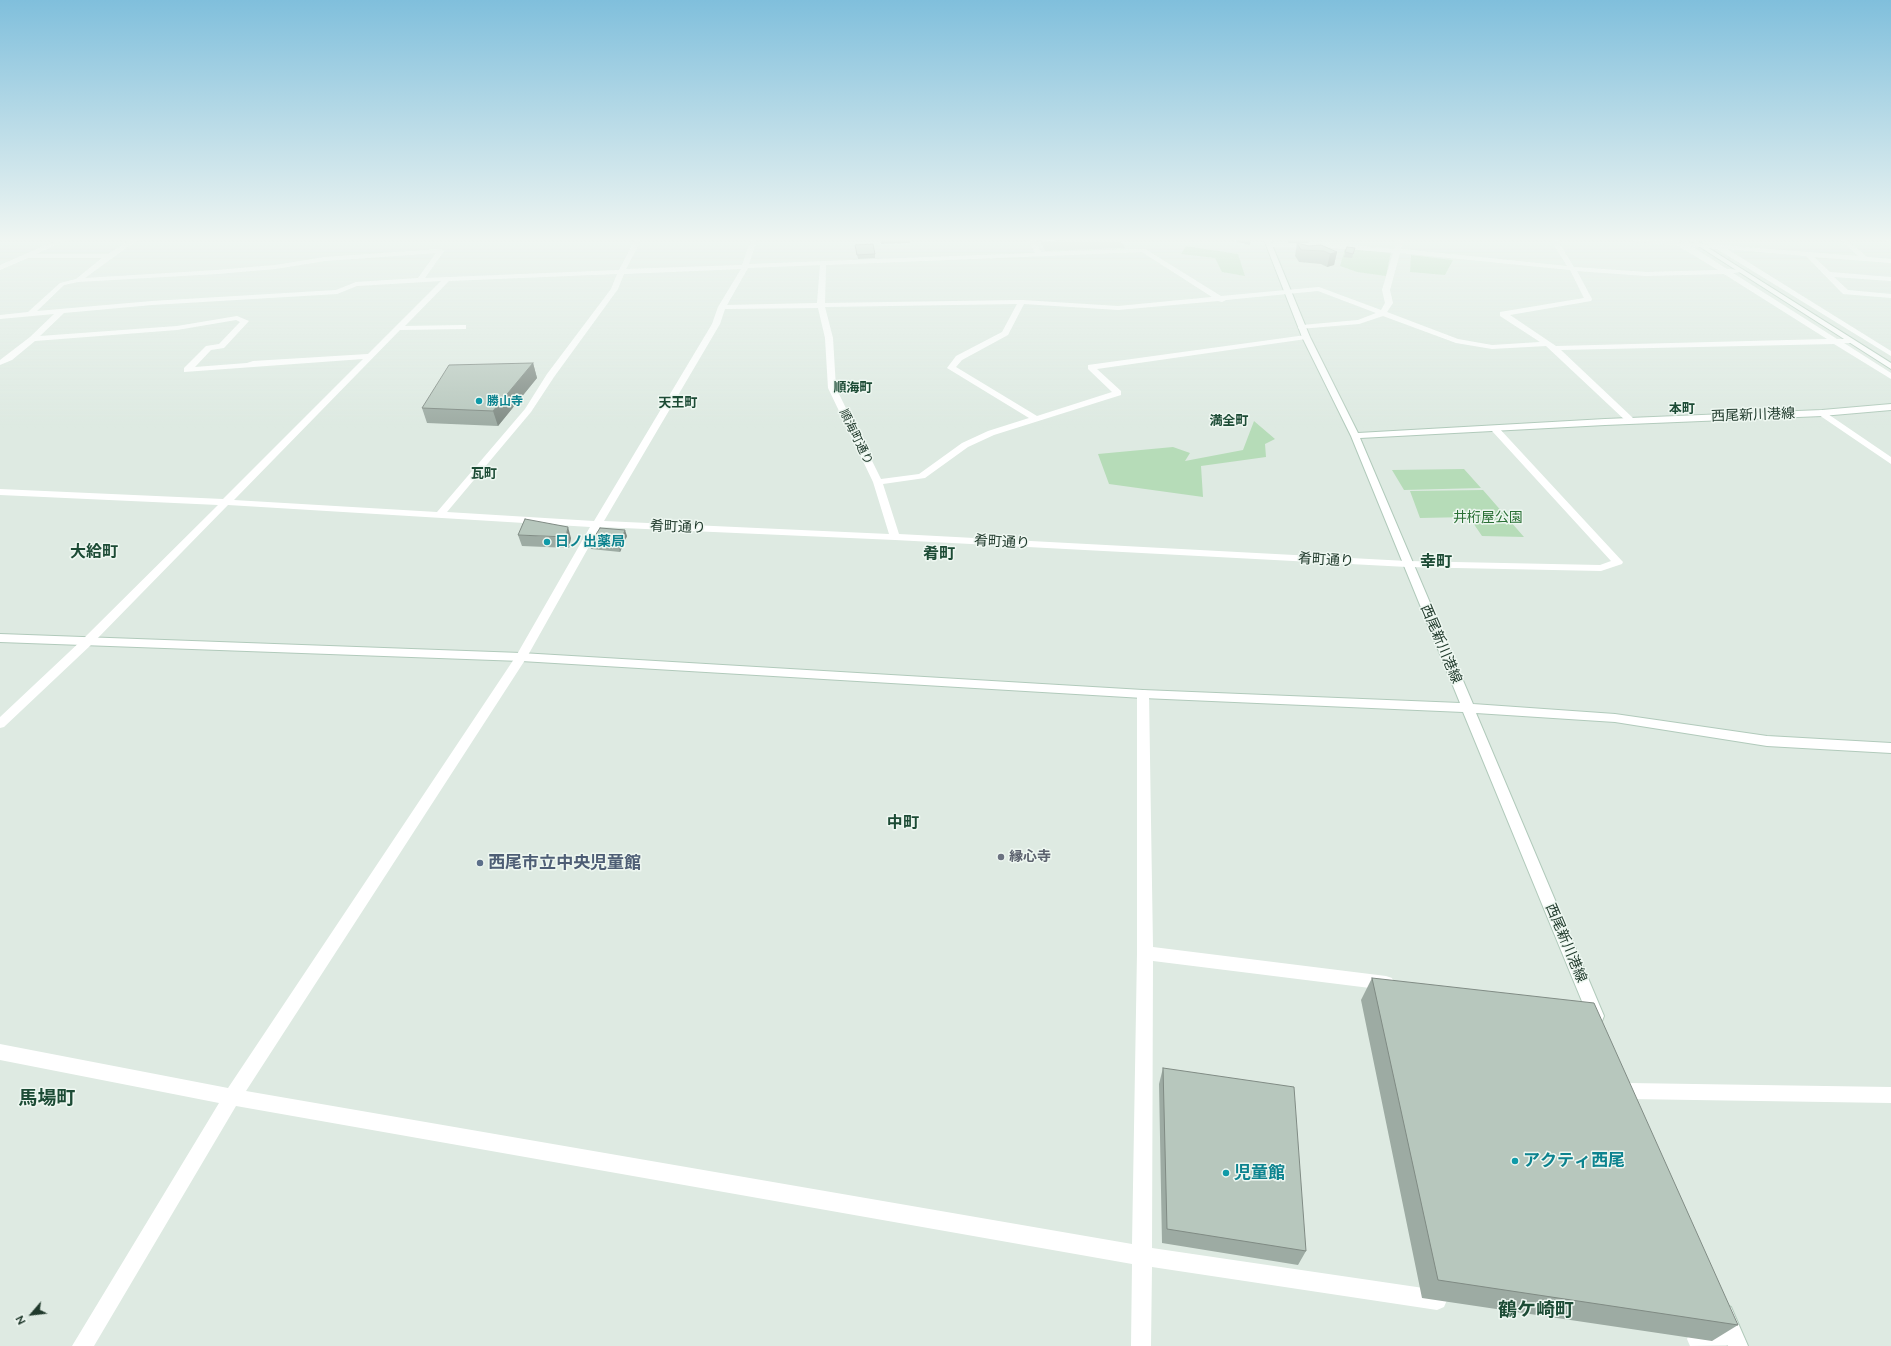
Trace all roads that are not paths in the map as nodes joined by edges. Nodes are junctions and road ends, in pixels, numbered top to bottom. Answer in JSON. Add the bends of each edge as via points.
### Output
{"nodes":[{"id":1,"x":1022,"y":302,"type":"edge"},
{"id":2,"x":43,"y":303,"type":"edge"},
{"id":3,"x":160,"y":303,"type":"edge"},
{"id":4,"x":424,"y":303,"type":"edge"},
{"id":5,"x":604,"y":303,"type":"edge"},
{"id":6,"x":724,"y":303,"type":"edge"},
{"id":7,"x":968,"y":303,"type":"edge"},
{"id":8,"x":1035,"y":303,"type":"edge"},
{"id":9,"x":1185,"y":303,"type":"edge"},
{"id":10,"x":1293,"y":303,"type":"edge"},
{"id":11,"x":1355,"y":303,"type":"edge"},
{"id":12,"x":1389,"y":303,"type":"edge"},
{"id":13,"x":1566,"y":303,"type":"edge"},
{"id":14,"x":1775,"y":303,"type":"edge"},
{"id":15,"x":1790,"y":303,"type":"edge"},
{"id":16,"x":1808,"y":303,"type":"edge"},
{"id":17,"x":822,"y":305,"type":"junction"},
{"id":18,"x":722,"y":307,"type":"junction"},
{"id":19,"x":63,"y":310,"type":"junction"},
{"id":20,"x":1383,"y":313,"type":"junction"},
{"id":21,"x":32,"y":314,"type":"junction"},
{"id":22,"x":0,"y":316,"type":"edge"},
{"id":23,"x":463,"y":327,"type":"dead end"},
{"id":24,"x":1302,"y":327,"type":"junction"},
{"id":25,"x":399,"y":328,"type":"junction"},
{"id":26,"x":1306,"y":337,"type":"junction"},
{"id":27,"x":33,"y":339,"type":"junction"},
{"id":28,"x":1836,"y":341,"type":"junction"},
{"id":29,"x":1850,"y":341,"type":"junction"},
{"id":30,"x":1551,"y":346,"type":"junction"},
{"id":31,"x":1891,"y":354,"type":"edge"},
{"id":32,"x":371,"y":356,"type":"junction"},
{"id":33,"x":0,"y":363,"type":"edge"},
{"id":34,"x":1891,"y":367,"type":"edge"},
{"id":35,"x":1891,"y":376,"type":"edge"},
{"id":36,"x":1891,"y":407,"type":"edge"},
{"id":37,"x":1822,"y":413,"type":"junction"},
{"id":38,"x":1036,"y":419,"type":"junction"},
{"id":39,"x":1630,"y":420,"type":"junction"},
{"id":40,"x":1495,"y":429,"type":"junction"},
{"id":41,"x":1355,"y":436,"type":"junction"},
{"id":42,"x":1891,"y":460,"type":"edge"},
{"id":43,"x":878,"y":482,"type":"junction"},
{"id":44,"x":0,"y":492,"type":"edge"},
{"id":45,"x":226,"y":502,"type":"junction"},
{"id":46,"x":440,"y":514,"type":"junction"},
{"id":47,"x":597,"y":524,"type":"junction"},
{"id":48,"x":895,"y":537,"type":"junction"},
{"id":49,"x":1407,"y":564,"type":"junction"},
{"id":50,"x":0,"y":638,"type":"edge"},
{"id":51,"x":88,"y":641,"type":"junction"},
{"id":52,"x":521,"y":657,"type":"junction"},
{"id":53,"x":1143,"y":694,"type":"junction"},
{"id":54,"x":1468,"y":708,"type":"junction"},
{"id":55,"x":0,"y":724,"type":"edge"},
{"id":56,"x":1891,"y":748,"type":"edge"},
{"id":57,"x":1145,"y":953,"type":"junction"},
{"id":58,"x":1404,"y":986,"type":"edge"},
{"id":59,"x":1602,"y":1029,"type":"edge"},
{"id":60,"x":0,"y":1052,"type":"edge"},
{"id":61,"x":1629,"y":1091,"type":"edge"},
{"id":62,"x":1891,"y":1095,"type":"edge"},
{"id":63,"x":232,"y":1097,"type":"junction"},
{"id":64,"x":1143,"y":1256,"type":"junction"},
{"id":65,"x":1719,"y":1301,"type":"edge"},
{"id":66,"x":1453,"y":1302,"type":"edge"},
{"id":67,"x":1681,"y":1336,"type":"edge"},
{"id":68,"x":1737,"y":1345,"type":"edge"},
{"id":69,"x":82,"y":1346,"type":"edge"},
{"id":70,"x":1141,"y":1346,"type":"edge"}],
"edges":[{"from":1,"to":38,"type":"street","via":[[1004,333],[959,358],[951,368]]},
{"from":2,"to":21,"type":"street"},
{"from":3,"to":19,"type":"street"},
{"from":4,"to":25,"type":"street"},
{"from":5,"to":46,"type":"street","via":[[528,410]]},
{"from":6,"to":18,"type":"street"},
{"from":7,"to":17,"type":"street"},
{"from":8,"to":9,"type":"street","via":[[1118,308]]},
{"from":10,"to":24,"type":"street"},
{"from":11,"to":20,"type":"street"},
{"from":12,"to":20,"type":"street"},
{"from":13,"to":30,"type":"street","via":[[1503,314]]},
{"from":14,"to":28,"type":"street"},
{"from":15,"to":29,"type":"street"},
{"from":16,"to":31,"type":"street"},
{"from":17,"to":18,"type":"street"},
{"from":17,"to":43,"type":"street","name":"順海町通り","via":[[829,338],[832,388]]},
{"from":18,"to":47,"type":"street","via":[[716,324]]},
{"from":19,"to":21,"type":"street"},
{"from":19,"to":27,"type":"street"},
{"from":20,"to":24,"type":"street","via":[[1360,322]]},
{"from":20,"to":30,"type":"street","via":[[1473,345]]},
{"from":21,"to":22,"type":"street"},
{"from":23,"to":25,"type":"street"},
{"from":24,"to":26,"type":"street"},
{"from":25,"to":32,"type":"street"},
{"from":26,"to":38,"type":"street","via":[[1091,367],[1118,393]]},
{"from":26,"to":41,"type":"street"},
{"from":27,"to":32,"type":"street","via":[[156,330],[237,318],[245,321],[221,346],[209,348],[187,370]]},
{"from":27,"to":33,"type":"street"},
{"from":28,"to":29,"type":"street"},
{"from":28,"to":30,"type":"street"},
{"from":28,"to":35,"type":"street"},
{"from":29,"to":34,"type":"street"},
{"from":30,"to":39,"type":"street"},
{"from":32,"to":45,"type":"street"},
{"from":36,"to":37,"type":"street","name":"西尾新川港線"},
{"from":37,"to":39,"type":"street","name":"西尾新川港線"},
{"from":37,"to":42,"type":"street"},
{"from":38,"to":43,"type":"street","via":[[991,432],[965,445],[922,476]]},
{"from":39,"to":40,"type":"street","name":"西尾新川港線"},
{"from":40,"to":41,"type":"street","name":"西尾新川港線"},
{"from":40,"to":49,"type":"street","name":"肴町通り","via":[[1618,562],[1601,568]]},
{"from":41,"to":49,"type":"street","name":"西尾新川港線"},
{"from":43,"to":48,"type":"street","name":"順海町通り"},
{"from":44,"to":45,"type":"street","name":"肴町通り"},
{"from":45,"to":46,"type":"street","name":"肴町通り"},
{"from":45,"to":51,"type":"street"},
{"from":46,"to":47,"type":"street","name":"肴町通り"},
{"from":47,"to":48,"type":"street","name":"肴町通り"},
{"from":47,"to":52,"type":"street"},
{"from":48,"to":49,"type":"street","name":"肴町通り"},
{"from":49,"to":54,"type":"street","name":"西尾新川港線"},
{"from":50,"to":51,"type":"street"},
{"from":51,"to":52,"type":"street"},
{"from":51,"to":55,"type":"street"},
{"from":52,"to":53,"type":"street"},
{"from":52,"to":63,"type":"street"},
{"from":53,"to":54,"type":"street"},
{"from":53,"to":57,"type":"street"},
{"from":54,"to":56,"type":"street","via":[[1615,718],[1767,742]]},
{"from":54,"to":59,"type":"street","name":"西尾新川港線","via":[[1585,1008]]},
{"from":57,"to":58,"type":"street"},
{"from":57,"to":64,"type":"street"},
{"from":60,"to":63,"type":"street"},
{"from":61,"to":62,"type":"street"},
{"from":63,"to":64,"type":"street"},
{"from":63,"to":69,"type":"street"},
{"from":64,"to":66,"type":"street"},
{"from":64,"to":70,"type":"street"},
{"from":65,"to":68,"type":"street"},
{"from":67,"to":68,"type":"street"}]}
